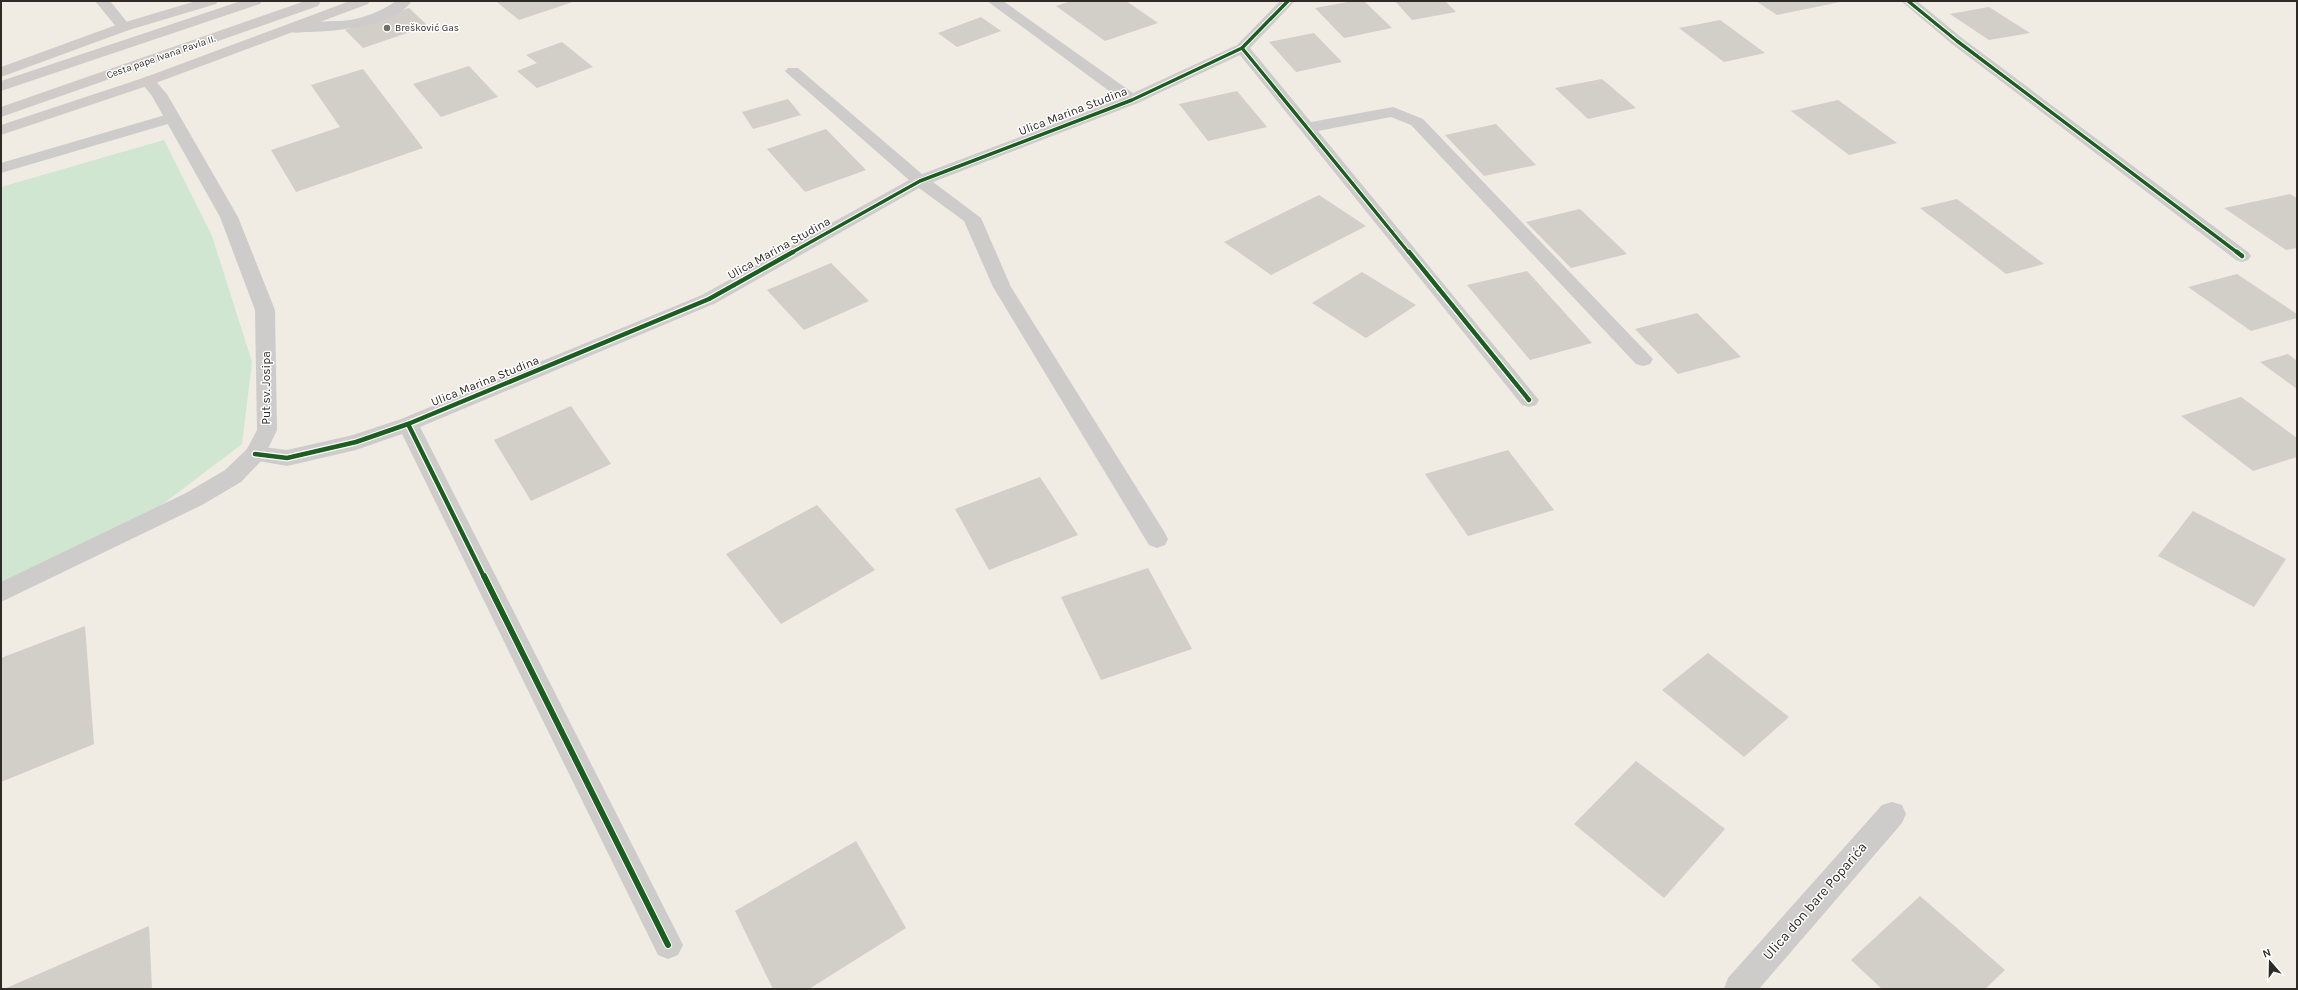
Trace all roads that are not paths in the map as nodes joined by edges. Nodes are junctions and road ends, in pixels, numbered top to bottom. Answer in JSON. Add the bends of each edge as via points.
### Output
{"nodes":[{"id":1,"x":102,"y":1,"type":"edge"},
{"id":2,"x":211,"y":1,"type":"edge"},
{"id":3,"x":255,"y":1,"type":"edge"},
{"id":4,"x":320,"y":1,"type":"edge"},
{"id":5,"x":363,"y":1,"type":"edge"},
{"id":6,"x":405,"y":1,"type":"edge"},
{"id":7,"x":994,"y":1,"type":"edge"},
{"id":8,"x":1288,"y":1,"type":"edge"},
{"id":9,"x":1908,"y":1,"type":"edge"},
{"id":10,"x":190,"y":4,"type":"edge"},
{"id":11,"x":124,"y":27,"type":"junction"},
{"id":12,"x":290,"y":28,"type":"junction"},
{"id":13,"x":1242,"y":48,"type":"junction"},
{"id":14,"x":793,"y":71,"type":"dead end"},
{"id":15,"x":1,"y":72,"type":"edge"},
{"id":16,"x":148,"y":81,"type":"junction"},
{"id":17,"x":1,"y":86,"type":"edge"},
{"id":18,"x":1132,"y":100,"type":"junction"},
{"id":19,"x":1,"y":112,"type":"edge"},
{"id":20,"x":172,"y":118,"type":"junction"},
{"id":21,"x":1307,"y":128,"type":"junction"},
{"id":22,"x":1,"y":130,"type":"edge"},
{"id":23,"x":1,"y":168,"type":"edge"},
{"id":24,"x":920,"y":181,"type":"junction"},
{"id":25,"x":2242,"y":256,"type":"dead end"},
{"id":26,"x":1643,"y":359,"type":"dead end"},
{"id":27,"x":1529,"y":400,"type":"dead end"},
{"id":28,"x":408,"y":424,"type":"junction"},
{"id":29,"x":254,"y":454,"type":"junction"},
{"id":30,"x":1157,"y":539,"type":"dead end"},
{"id":31,"x":1,"y":593,"type":"edge"},
{"id":32,"x":1892,"y":814,"type":"dead end"},
{"id":33,"x":668,"y":945,"type":"dead end"},
{"id":34,"x":1738,"y":989,"type":"edge"}],
"edges":[{"from":1,"to":11,"type":"street"},
{"from":2,"to":10,"type":"main road"},
{"from":3,"to":17,"type":"main road","name":"Cesta pape Ivana Pavla II."},
{"from":4,"to":19,"type":"main road","name":"Cesta pape Ivana Pavla II."},
{"from":5,"to":12,"type":"main road"},
{"from":6,"to":12,"type":"street","via":[[389,12],[357,22],[335,27]]},
{"from":7,"to":18,"type":"street"},
{"from":8,"to":13,"type":"street","name":"Ulica Marina Studina"},
{"from":9,"to":25,"type":"street","via":[[1957,41]]},
{"from":10,"to":11,"type":"main road"},
{"from":11,"to":15,"type":"main road"},
{"from":12,"to":16,"type":"main road"},
{"from":13,"to":18,"type":"street","name":"Ulica Marina Studina"},
{"from":13,"to":21,"type":"street"},
{"from":14,"to":24,"type":"street"},
{"from":16,"to":20,"type":"street","name":"Put sv. Josipa","via":[[159,94]]},
{"from":16,"to":22,"type":"main road"},
{"from":18,"to":24,"type":"street","name":"Ulica Marina Studina"},
{"from":20,"to":23,"type":"street"},
{"from":20,"to":29,"type":"street","name":"Put sv. Josipa","via":[[229,217],[265,310],[267,430]]},
{"from":21,"to":26,"type":"street","via":[[1393,112],[1417,122]]},
{"from":21,"to":27,"type":"street"},
{"from":24,"to":28,"type":"street","name":"Ulica Marina Studina","via":[[709,299]]},
{"from":24,"to":30,"type":"street","via":[[972,218],[1002,287]]},
{"from":28,"to":29,"type":"street","name":"Ulica Marina Studina","via":[[356,442],[287,458]]},
{"from":28,"to":33,"type":"street"},
{"from":29,"to":31,"type":"street","name":"Put sv. Josipa","via":[[233,476],[194,499]]},
{"from":32,"to":34,"type":"street","name":"Ulica don bare Poparića"}]}
